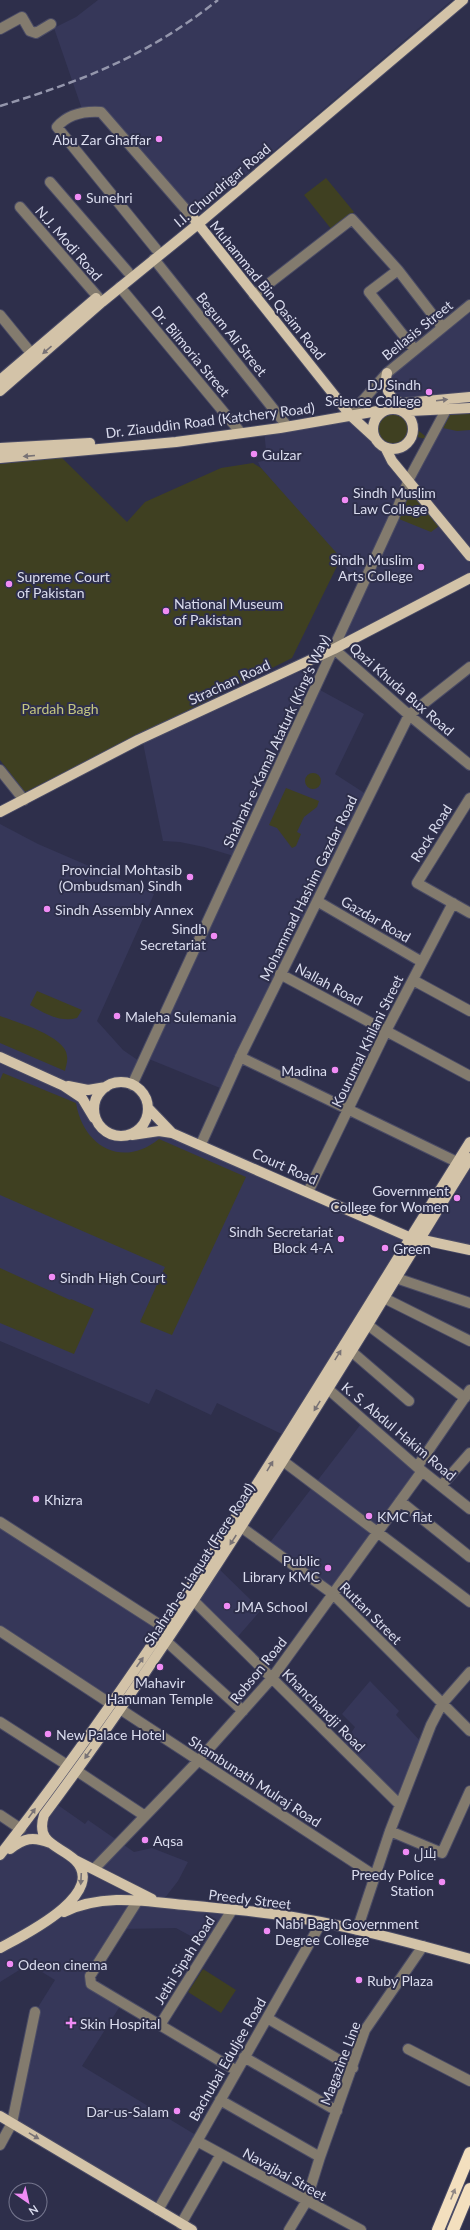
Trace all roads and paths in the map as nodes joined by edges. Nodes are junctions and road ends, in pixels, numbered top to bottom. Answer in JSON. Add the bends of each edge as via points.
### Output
{"nodes":[{"id":1,"x":452,"y":0,"type":"edge"},
{"id":2,"x":463,"y":0,"type":"edge"},
{"id":3,"x":51,"y":24,"type":"dead end"},
{"id":4,"x":0,"y":28,"type":"edge"},
{"id":5,"x":50,"y":182,"type":"dead end"},
{"id":6,"x":20,"y":207,"type":"dead end"},
{"id":7,"x":196,"y":221,"type":"junction"},
{"id":8,"x":156,"y":249,"type":"junction"},
{"id":9,"x":154,"y":259,"type":"junction"},
{"id":10,"x":398,"y":270,"type":"junction"},
{"id":11,"x":128,"y":272,"type":"junction"},
{"id":12,"x":120,"y":287,"type":"junction"},
{"id":13,"x":254,"y":295,"type":"junction"},
{"id":14,"x":98,"y":297,"type":"junction"},
{"id":15,"x":470,"y":305,"type":"edge"},
{"id":16,"x":0,"y":315,"type":"edge"},
{"id":17,"x":442,"y":327,"type":"junction"},
{"id":18,"x":415,"y":350,"type":"junction"},
{"id":19,"x":30,"y":353,"type":"junction"},
{"id":20,"x":387,"y":373,"type":"junction"},
{"id":21,"x":0,"y":380,"type":"edge"},
{"id":22,"x":0,"y":391,"type":"edge"},
{"id":23,"x":470,"y":397,"type":"edge"},
{"id":24,"x":397,"y":407,"type":"junction"},
{"id":25,"x":470,"y":408,"type":"edge"},
{"id":26,"x":446,"y":410,"type":"junction"},
{"id":27,"x":351,"y":412,"type":"junction"},
{"id":28,"x":286,"y":425,"type":"junction"},
{"id":29,"x":240,"y":431,"type":"junction"},
{"id":30,"x":374,"y":437,"type":"junction"},
{"id":31,"x":0,"y":448,"type":"edge"},
{"id":32,"x":386,"y":449,"type":"junction"},
{"id":33,"x":0,"y":458,"type":"edge"},
{"id":34,"x":409,"y":479,"type":"junction"},
{"id":35,"x":470,"y":556,"type":"edge"},
{"id":36,"x":470,"y":578,"type":"edge"},
{"id":37,"x":334,"y":649,"type":"junction"},
{"id":38,"x":470,"y":667,"type":"edge"},
{"id":39,"x":409,"y":715,"type":"junction"},
{"id":40,"x":470,"y":765,"type":"edge"},
{"id":41,"x":0,"y":770,"type":"edge"},
{"id":42,"x":470,"y":798,"type":"edge"},
{"id":43,"x":24,"y":800,"type":"junction"},
{"id":44,"x":0,"y":812,"type":"edge"},
{"id":45,"x":317,"y":901,"type":"junction"},
{"id":46,"x":453,"y":903,"type":"junction"},
{"id":47,"x":470,"y":913,"type":"edge"},
{"id":48,"x":422,"y":962,"type":"junction"},
{"id":49,"x":280,"y":974,"type":"junction"},
{"id":50,"x":413,"y":980,"type":"junction"},
{"id":51,"x":470,"y":1011,"type":"edge"},
{"id":52,"x":386,"y":1031,"type":"junction"},
{"id":53,"x":0,"y":1057,"type":"edge"},
{"id":54,"x":240,"y":1057,"type":"junction"},
{"id":55,"x":470,"y":1076,"type":"edge"},
{"id":56,"x":132,"y":1085,"type":"junction"},
{"id":57,"x":64,"y":1086,"type":"junction"},
{"id":58,"x":106,"y":1087,"type":"junction"},
{"id":59,"x":148,"y":1108,"type":"junction"},
{"id":60,"x":349,"y":1109,"type":"junction"},
{"id":61,"x":96,"y":1121,"type":"junction"},
{"id":62,"x":172,"y":1133,"type":"junction"},
{"id":63,"x":128,"y":1136,"type":"junction"},
{"id":64,"x":470,"y":1142,"type":"edge"},
{"id":65,"x":201,"y":1144,"type":"junction"},
{"id":66,"x":470,"y":1158,"type":"edge"},
{"id":67,"x":457,"y":1162,"type":"junction"},
{"id":68,"x":308,"y":1192,"type":"junction"},
{"id":69,"x":414,"y":1238,"type":"junction"},
{"id":70,"x":470,"y":1250,"type":"edge"},
{"id":71,"x":396,"y":1278,"type":"junction"},
{"id":72,"x":384,"y":1298,"type":"junction"},
{"id":73,"x":470,"y":1303,"type":"edge"},
{"id":74,"x":368,"y":1325,"type":"junction"},
{"id":75,"x":470,"y":1341,"type":"edge"},
{"id":76,"x":351,"y":1351,"type":"junction"},
{"id":77,"x":328,"y":1389,"type":"junction"},
{"id":78,"x":467,"y":1394,"type":"edge"},
{"id":79,"x":409,"y":1400,"type":"dead end"},
{"id":80,"x":470,"y":1453,"type":"edge"},
{"id":81,"x":283,"y":1461,"type":"junction"},
{"id":82,"x":419,"y":1469,"type":"junction"},
{"id":83,"x":441,"y":1486,"type":"junction"},
{"id":84,"x":400,"y":1501,"type":"junction"},
{"id":85,"x":468,"y":1504,"type":"edge"},
{"id":86,"x":0,"y":1522,"type":"edge"},
{"id":87,"x":241,"y":1527,"type":"junction"},
{"id":88,"x":378,"y":1532,"type":"junction"},
{"id":89,"x":470,"y":1557,"type":"edge"},
{"id":90,"x":333,"y":1594,"type":"junction"},
{"id":91,"x":194,"y":1601,"type":"junction"},
{"id":92,"x":470,"y":1602,"type":"edge"},
{"id":93,"x":0,"y":1630,"type":"edge"},
{"id":94,"x":168,"y":1634,"type":"junction"},
{"id":95,"x":470,"y":1673,"type":"edge"},
{"id":96,"x":272,"y":1678,"type":"junction"},
{"id":97,"x":442,"y":1704,"type":"junction"},
{"id":98,"x":116,"y":1706,"type":"junction"},
{"id":99,"x":243,"y":1711,"type":"junction"},
{"id":100,"x":0,"y":1722,"type":"edge"},
{"id":101,"x":470,"y":1731,"type":"edge"},
{"id":102,"x":198,"y":1761,"type":"junction"},
{"id":103,"x":67,"y":1765,"type":"junction"},
{"id":104,"x":77,"y":1771,"type":"junction"},
{"id":105,"x":470,"y":1791,"type":"edge"},
{"id":106,"x":400,"y":1805,"type":"junction"},
{"id":107,"x":0,"y":1815,"type":"edge"},
{"id":108,"x":145,"y":1816,"type":"junction"},
{"id":109,"x":21,"y":1829,"type":"junction"},
{"id":110,"x":390,"y":1830,"type":"junction"},
{"id":111,"x":50,"y":1843,"type":"junction"},
{"id":112,"x":0,"y":1857,"type":"edge"},
{"id":113,"x":74,"y":1860,"type":"junction"},
{"id":114,"x":94,"y":1869,"type":"junction"},
{"id":115,"x":375,"y":1876,"type":"junction"},
{"id":116,"x":138,"y":1900,"type":"junction"},
{"id":117,"x":161,"y":1903,"type":"junction"},
{"id":118,"x":232,"y":1910,"type":"junction"},
{"id":119,"x":50,"y":1918,"type":"junction"},
{"id":120,"x":320,"y":1923,"type":"junction"},
{"id":121,"x":357,"y":1930,"type":"junction"},
{"id":122,"x":423,"y":1946,"type":"junction"},
{"id":123,"x":0,"y":1948,"type":"edge"},
{"id":124,"x":470,"y":1959,"type":"edge"},
{"id":125,"x":35,"y":2012,"type":"dead end"},
{"id":126,"x":266,"y":2018,"type":"junction"},
{"id":127,"x":160,"y":2025,"type":"junction"},
{"id":128,"x":408,"y":2049,"type":"dead end"},
{"id":129,"x":244,"y":2058,"type":"junction"},
{"id":130,"x":353,"y":2068,"type":"junction"},
{"id":131,"x":237,"y":2071,"type":"junction"},
{"id":132,"x":470,"y":2081,"type":"edge"},
{"id":133,"x":220,"y":2100,"type":"junction"},
{"id":134,"x":337,"y":2111,"type":"junction"},
{"id":135,"x":0,"y":2117,"type":"edge"},
{"id":136,"x":12,"y":2123,"type":"junction"},
{"id":137,"x":197,"y":2141,"type":"junction"},
{"id":138,"x":0,"y":2145,"type":"edge"},
{"id":139,"x":470,"y":2153,"type":"edge"},
{"id":140,"x":222,"y":2154,"type":"junction"},
{"id":141,"x":320,"y":2157,"type":"junction"},
{"id":142,"x":470,"y":2189,"type":"edge"},
{"id":143,"x":306,"y":2202,"type":"junction"},
{"id":144,"x":158,"y":2210,"type":"junction"},
{"id":145,"x":181,"y":2224,"type":"junction"},
{"id":146,"x":192,"y":2230,"type":"edge"},
{"id":147,"x":289,"y":2230,"type":"edge"},
{"id":148,"x":361,"y":2230,"type":"edge"},
{"id":149,"x":438,"y":2230,"type":"edge"},
{"id":150,"x":453,"y":2230,"type":"edge"}],
"edges":[{"from":1,"to":7,"type":"main road","name":"I.I. Chundrigar Road"},
{"from":2,"to":7,"type":"main road","name":"I.I. Chundrigar Road"},
{"from":3,"to":4,"type":"street","via":[[36,32],[30,30],[22,17]]},
{"from":5,"to":11,"type":"street"},
{"from":6,"to":14,"type":"street","name":"N.J. Modi Road"},
{"from":7,"to":8,"type":"main road","name":"I.I. Chundrigar Road"},
{"from":7,"to":8,"type":"street","name":"Muhammad Bin Qasim Road","via":[[101,112],[83,112],[63,120],[57,127]]},
{"from":7,"to":9,"type":"main road","name":"I.I. Chundrigar Road"},
{"from":7,"to":13,"type":"main road","name":"Muhammad Bin Qasim Road"},
{"from":8,"to":11,"type":"main road","name":"I.I. Chundrigar Road"},
{"from":9,"to":12,"type":"main road","name":"I.I. Chundrigar Road"},
{"from":9,"to":28,"type":"street","name":"Begum Ali Street"},
{"from":10,"to":13,"type":"street","via":[[352,219]]},
{"from":10,"to":17,"type":"street"},
{"from":10,"to":18,"type":"street","via":[[369,292]]},
{"from":11,"to":14,"type":"main road","name":"I.I. Chundrigar Road"},
{"from":12,"to":22,"type":"main road","name":"I.I. Chundrigar Road","one_way":true},
{"from":12,"to":29,"type":"street","name":"Dr. Bilmoria Street"},
{"from":13,"to":27,"type":"main road","name":"Muhammad Bin Qasim Road"},
{"from":14,"to":19,"type":"main road","name":"I.I. Chundrigar Road"},
{"from":15,"to":17,"type":"street","name":"Bellasis Street"},
{"from":16,"to":19,"type":"street"},
{"from":17,"to":18,"type":"street","name":"Bellasis Street"},
{"from":18,"to":20,"type":"street","name":"Bellasis Street"},
{"from":19,"to":21,"type":"main road","name":"I.I. Chundrigar Road"},
{"from":20,"to":24,"type":"main road","via":[[386,382],[390,396]]},
{"from":20,"to":27,"type":"street","name":"Bellasis Street"},
{"from":24,"to":23,"type":"main road","name":"Dr. Ziauddin Road (Katchery Road)","one_way":true},
{"from":24,"to":26,"type":"main road","name":"Dr. Ziauddin Road (Katchery Road)","via":[[410,411]]},
{"from":24,"to":27,"type":"main road","name":"Dr. Ziauddin Road (Katchery Road)"},
{"from":24,"to":30,"type":"main road","via":[[375,420]]},
{"from":24,"to":32,"type":"main road","via":[[413,422],[411,439],[404,447]]},
{"from":25,"to":26,"type":"main road","name":"Dr. Ziauddin Road (Katchery Road)"},
{"from":26,"to":34,"type":"street","name":"Shahrah-e-Kamal Ataturk (King's Way)"},
{"from":27,"to":28,"type":"main road","name":"Dr. Ziauddin Road (Katchery Road)"},
{"from":27,"to":30,"type":"main road","name":"Muhammad Bin Qasim Road"},
{"from":28,"to":29,"type":"main road","name":"Dr. Ziauddin Road (Katchery Road)"},
{"from":29,"to":31,"type":"main road","name":"Dr. Ziauddin Road (Katchery Road)"},
{"from":29,"to":33,"type":"main road","name":"Dr. Ziauddin Road (Katchery Road)","one_way":true,"via":[[176,442]]},
{"from":30,"to":32,"type":"main road"},
{"from":32,"to":34,"type":"main road","via":[[392,461]]},
{"from":34,"to":35,"type":"main road"},
{"from":34,"to":37,"type":"street","name":"Shahrah-e-Kamal Ataturk (King's Way)"},
{"from":36,"to":37,"type":"main road","name":"Strachan Road"},
{"from":37,"to":39,"type":"street","name":"Qazi Khuda Bux Road"},
{"from":37,"to":43,"type":"main road","name":"Strachan Road","via":[[138,740]]},
{"from":37,"to":56,"type":"street","name":"Shahrah-e-Kamal Ataturk (King's Way)"},
{"from":38,"to":39,"type":"street","name":"Mohammad Hashim Gazdar Road"},
{"from":39,"to":40,"type":"street","name":"Qazi Khuda Bux Road"},
{"from":39,"to":45,"type":"street","name":"Mohammad Hashim Gazdar Road"},
{"from":41,"to":43,"type":"street"},
{"from":42,"to":46,"type":"street","name":"Rock Road","via":[[417,883]]},
{"from":43,"to":44,"type":"main road","name":"Strachan Road"},
{"from":45,"to":48,"type":"street","name":"Gazdar Road"},
{"from":45,"to":49,"type":"street","name":"Mohammad Hashim Gazdar Road"},
{"from":46,"to":47,"type":"street"},
{"from":46,"to":48,"type":"street","name":"Kourumal Khilani Street"},
{"from":48,"to":50,"type":"street","name":"Kourumal Khilani Street"},
{"from":49,"to":52,"type":"street","name":"Nallah Road"},
{"from":49,"to":54,"type":"street","name":"Mohammad Hashim Gazdar Road"},
{"from":50,"to":51,"type":"street"},
{"from":50,"to":52,"type":"street","name":"Kourumal Khilani Street"},
{"from":52,"to":55,"type":"street","name":"Nallah Road"},
{"from":52,"to":60,"type":"street","name":"Kourumal Khilani Street"},
{"from":53,"to":57,"type":"main road"},
{"from":54,"to":60,"type":"street"},
{"from":54,"to":65,"type":"street","name":"Mohammad Hashim Gazdar Road"},
{"from":56,"to":58,"type":"main road","via":[[115,1083]]},
{"from":56,"to":59,"type":"main road","via":[[146,1098]]},
{"from":57,"to":58,"type":"main road","via":[[88,1090]]},
{"from":57,"to":61,"type":"main road","via":[[82,1098]]},
{"from":58,"to":61,"type":"main road","via":[[94,1105]]},
{"from":59,"to":62,"type":"main road","name":"Court Road"},
{"from":59,"to":63,"type":"main road","via":[[146,1121],[141,1128]]},
{"from":60,"to":67,"type":"street"},
{"from":60,"to":68,"type":"street","name":"Kourumal Khilani Street"},
{"from":61,"to":63,"type":"main road","via":[[106,1132],[115,1136]]},
{"from":62,"to":63,"type":"main road","via":[[159,1131]]},
{"from":62,"to":65,"type":"main road","name":"Court Road"},
{"from":64,"to":67,"type":"main road","name":"Shahrah-e-Liaquat (Frere Road)"},
{"from":65,"to":68,"type":"main road","name":"Court Road"},
{"from":66,"to":69,"type":"main road","name":"Shahrah-e-Liaquat (Frere Road)"},
{"from":67,"to":69,"type":"main road","name":"Shahrah-e-Liaquat (Frere Road)"},
{"from":68,"to":69,"type":"main road","name":"Court Road"},
{"from":69,"to":70,"type":"main road","name":"Court Road"},
{"from":69,"to":71,"type":"main road","name":"Shahrah-e-Liaquat (Frere Road)"},
{"from":94,"to":69,"type":"main road","name":"Shahrah-e-Liaquat (Frere Road)","one_way":true},
{"from":71,"to":72,"type":"main road","name":"Shahrah-e-Liaquat (Frere Road)"},
{"from":71,"to":73,"type":"street"},
{"from":72,"to":74,"type":"main road","name":"Shahrah-e-Liaquat (Frere Road)"},
{"from":72,"to":75,"type":"street"},
{"from":74,"to":76,"type":"main road","name":"Shahrah-e-Liaquat (Frere Road)"},
{"from":74,"to":78,"type":"street"},
{"from":76,"to":77,"type":"main road","name":"Shahrah-e-Liaquat (Frere Road)"},
{"from":76,"to":79,"type":"street"},
{"from":77,"to":81,"type":"main road","name":"Shahrah-e-Liaquat (Frere Road)","one_way":true},
{"from":77,"to":82,"type":"street","name":"K. S. Abdul Hakim Road"},
{"from":78,"to":82,"type":"street","name":"Robson Road"},
{"from":80,"to":83,"type":"street"},
{"from":81,"to":87,"type":"main road","name":"Shahrah-e-Liaquat (Frere Road)"},
{"from":81,"to":88,"type":"street"},
{"from":82,"to":83,"type":"street","name":"K. S. Abdul Hakim Road"},
{"from":82,"to":84,"type":"street","name":"Robson Road"},
{"from":83,"to":85,"type":"street","name":"K. S. Abdul Hakim Road"},
{"from":84,"to":88,"type":"street","name":"Robson Road"},
{"from":84,"to":89,"type":"street"},
{"from":86,"to":94,"type":"street"},
{"from":87,"to":90,"type":"street","name":"Ruttan Street"},
{"from":87,"to":91,"type":"main road","name":"Shahrah-e-Liaquat (Frere Road)","one_way":true},
{"from":88,"to":90,"type":"street","name":"Robson Road"},
{"from":88,"to":92,"type":"street"},
{"from":90,"to":96,"type":"street","name":"Robson Road"},
{"from":90,"to":97,"type":"street","name":"Ruttan Street"},
{"from":91,"to":94,"type":"main road","name":"Shahrah-e-Liaquat (Frere Road)"},
{"from":91,"to":96,"type":"street","name":"Khanchandji Road"},
{"from":93,"to":98,"type":"street","name":"Shambunath Mulraj Road"},
{"from":94,"to":98,"type":"main road","name":"Shahrah-e-Liaquat (Frere Road)"},
{"from":98,"to":94,"type":"main road","name":"Shahrah-e-Liaquat (Frere Road)","one_way":true},
{"from":94,"to":99,"type":"street"},
{"from":95,"to":97,"type":"street"},
{"from":96,"to":99,"type":"street","name":"Robson Road"},
{"from":96,"to":106,"type":"street","name":"Khanchandji Road"},
{"from":97,"to":101,"type":"street","name":"Ruttan Street"},
{"from":97,"to":106,"type":"street","via":[[431,1725]]},
{"from":98,"to":102,"type":"street","name":"Shambunath Mulraj Road"},
{"from":98,"to":103,"type":"main road","name":"Shahrah-e-Liaquat (Frere Road)"},
{"from":98,"to":104,"type":"main road","name":"Shahrah-e-Liaquat (Frere Road)","one_way":true},
{"from":99,"to":102,"type":"street","name":"Robson Road"},
{"from":100,"to":103,"type":"street"},
{"from":102,"to":108,"type":"street","name":"Robson Road"},
{"from":102,"to":115,"type":"street","name":"Shambunath Mulraj Road"},
{"from":109,"to":103,"type":"main road","name":"Shahrah-e-Liaquat (Frere Road)","one_way":true},
{"from":104,"to":108,"type":"street"},
{"from":104,"to":111,"type":"main road","name":"Shahrah-e-Liaquat (Frere Road)","via":[[44,1815],[42,1830]]},
{"from":105,"to":110,"type":"street","via":[[442,1853]]},
{"from":106,"to":110,"type":"street"},
{"from":107,"to":109,"type":"street"},
{"from":108,"to":114,"type":"street","name":"Robson Road"},
{"from":109,"to":112,"type":"main road","name":"Shahrah-e-Liaquat (Frere Road)"},
{"from":110,"to":115,"type":"street"},
{"from":111,"to":112,"type":"main road","via":[[29,1838],[19,1842]]},
{"from":111,"to":113,"type":"main road"},
{"from":113,"to":114,"type":"main road"},
{"from":113,"to":119,"type":"main road","one_way":true,"via":[[81,1868],[83,1878],[80,1889],[74,1898]]},
{"from":114,"to":117,"type":"main road"},
{"from":115,"to":121,"type":"street"},
{"from":116,"to":117,"type":"main road","name":"Preedy Street"},
{"from":116,"to":119,"type":"main road","name":"Preedy Street","via":[[80,1904]]},
{"from":116,"to":127,"type":"street","via":[[89,1980],[95,1988]]},
{"from":117,"to":118,"type":"main road","name":"Preedy Street"},
{"from":118,"to":120,"type":"main road","name":"Preedy Street","via":[[274,1914]]},
{"from":118,"to":127,"type":"street","name":"Jethi Sipah Road"},
{"from":119,"to":123,"type":"main road"},
{"from":120,"to":121,"type":"main road","name":"Preedy Street"},
{"from":120,"to":126,"type":"street","name":"Bachubai Eduljee Road"},
{"from":121,"to":122,"type":"main road","name":"Preedy Street"},
{"from":122,"to":124,"type":"main road","name":"Preedy Street"},
{"from":122,"to":130,"type":"street","name":"Magazine Line","via":[[365,2030]]},
{"from":125,"to":136,"type":"street"},
{"from":126,"to":129,"type":"street","name":"Bachubai Eduljee Road"},
{"from":126,"to":130,"type":"street"},
{"from":127,"to":131,"type":"street"},
{"from":128,"to":132,"type":"street"},
{"from":129,"to":131,"type":"street","name":"Bachubai Eduljee Road"},
{"from":129,"to":134,"type":"street"},
{"from":130,"to":134,"type":"street","name":"Magazine Line"},
{"from":131,"to":133,"type":"street","name":"Bachubai Eduljee Road"},
{"from":133,"to":137,"type":"street","name":"Bachubai Eduljee Road"},
{"from":133,"to":141,"type":"street"},
{"from":134,"to":141,"type":"street","name":"Magazine Line"},
{"from":135,"to":136,"type":"main road"},
{"from":136,"to":138,"type":"street"},
{"from":136,"to":144,"type":"main road","one_way":true},
{"from":137,"to":140,"type":"street","name":"Navajbai Street"},
{"from":137,"to":144,"type":"street","name":"Bachubai Eduljee Road"},
{"from":149,"to":139,"type":"highway","one_way":true},
{"from":140,"to":143,"type":"street","name":"Navajbai Street"},
{"from":140,"to":145,"type":"street"},
{"from":141,"to":143,"type":"street","name":"Magazine Line"},
{"from":142,"to":150,"type":"highway"},
{"from":143,"to":147,"type":"street","name":"Magazine Line"},
{"from":143,"to":148,"type":"street","name":"Navajbai Street"},
{"from":144,"to":145,"type":"main road"},
{"from":145,"to":146,"type":"main road"}]}
